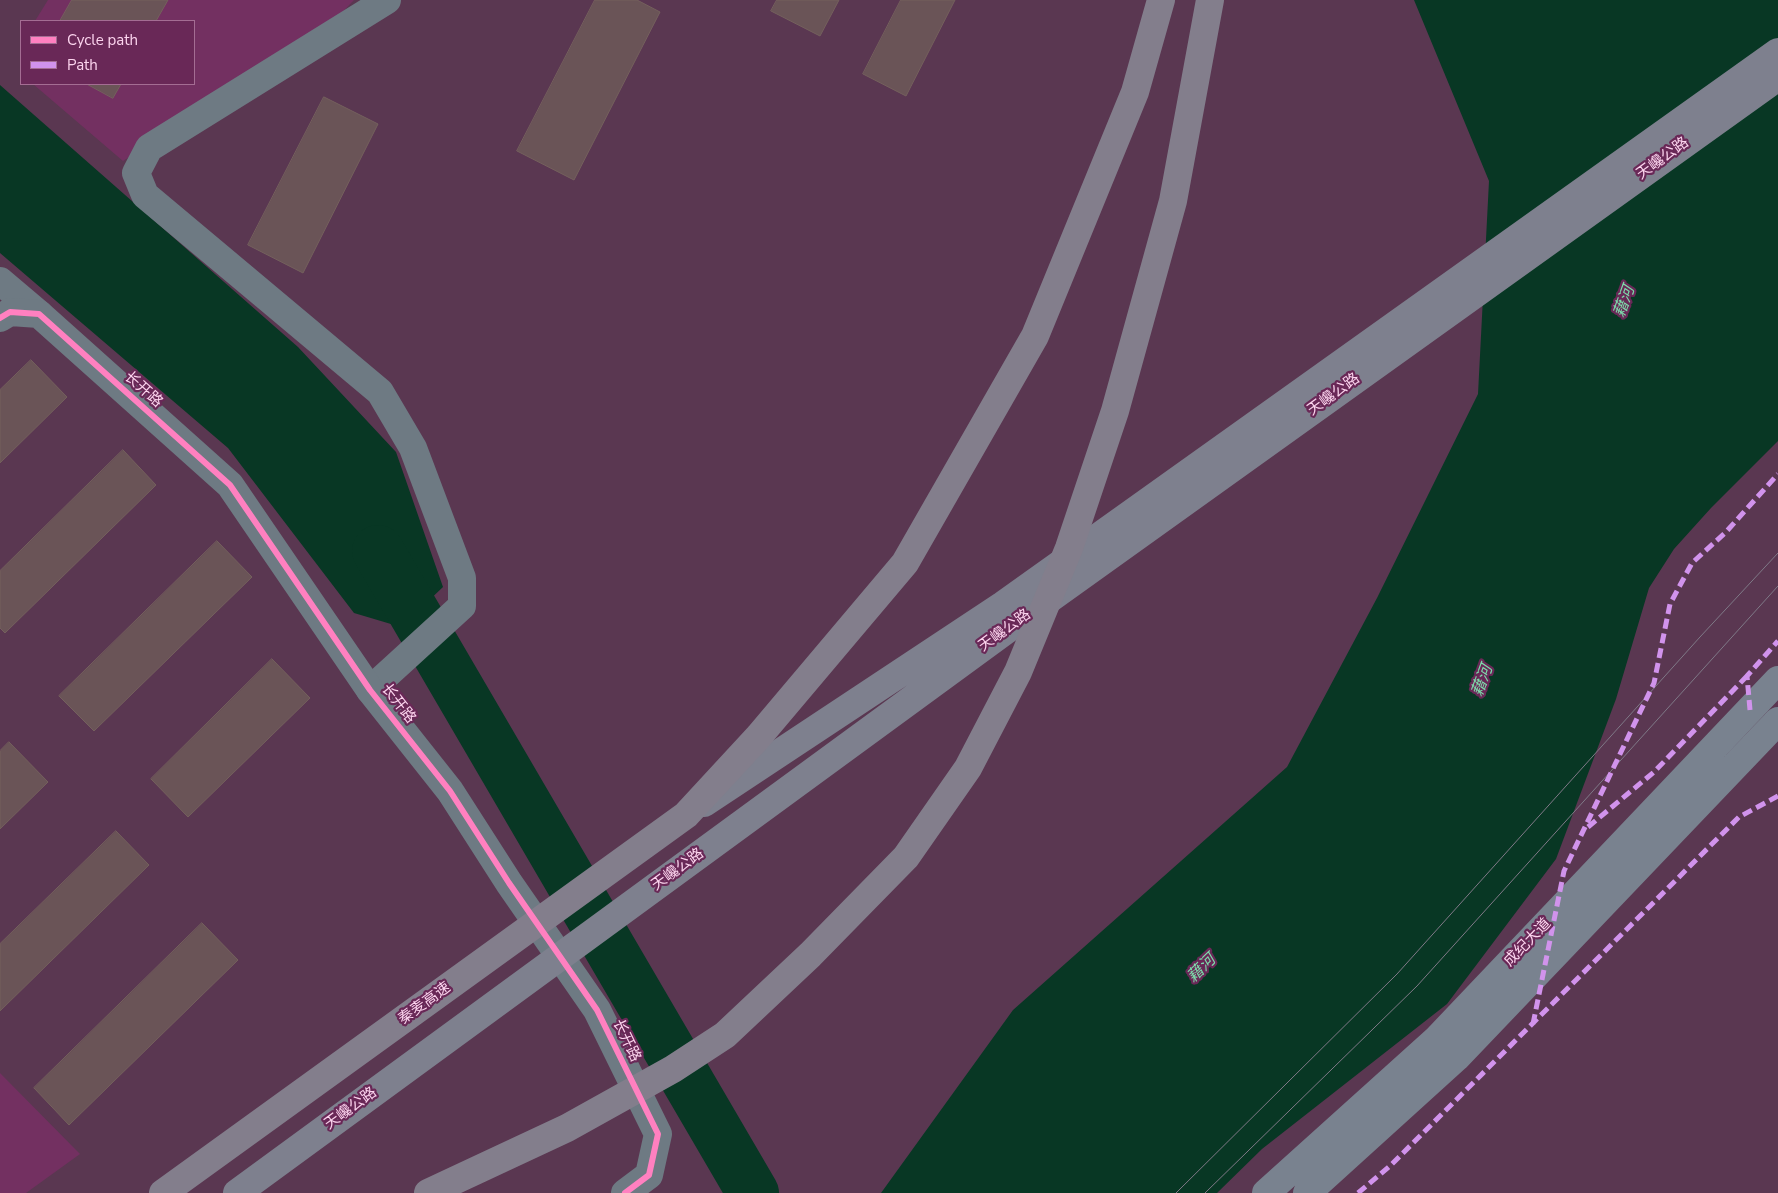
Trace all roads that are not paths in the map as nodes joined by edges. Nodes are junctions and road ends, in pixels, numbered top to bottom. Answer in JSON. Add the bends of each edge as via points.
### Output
{"nodes":[{"id":1,"x":387,"y":0,"type":"edge"},
{"id":2,"x":1161,"y":0,"type":"edge"},
{"id":3,"x":1210,"y":0,"type":"edge"},
{"id":4,"x":1778,"y":52,"type":"edge"},
{"id":5,"x":1778,"y":77,"type":"edge"},
{"id":6,"x":0,"y":281,"type":"edge"},
{"id":7,"x":39,"y":314,"type":"junction"},
{"id":8,"x":0,"y":318,"type":"edge"},
{"id":9,"x":1778,"y":680,"type":"edge"},
{"id":10,"x":370,"y":690,"type":"junction"},
{"id":11,"x":1778,"y":721,"type":"edge"},
{"id":12,"x":676,"y":822,"type":"junction"},
{"id":13,"x":163,"y":1193,"type":"edge"},
{"id":14,"x":237,"y":1193,"type":"edge"},
{"id":15,"x":428,"y":1193,"type":"edge"},
{"id":16,"x":626,"y":1193,"type":"edge"},
{"id":17,"x":1266,"y":1193,"type":"edge"},
{"id":18,"x":1306,"y":1193,"type":"edge"}],
"edges":[{"from":1,"to":10,"type":"street","via":[[149,148],[136,173],[145,195],[380,392],[413,448],[462,578],[462,606]]},
{"from":2,"to":12,"type":"highway","name":"秦麦高速","via":[[1135,92],[1035,336],[905,563],[759,736]]},
{"from":3,"to":15,"type":"highway","via":[[1173,201],[1115,411],[1069,548],[1018,672],[968,768],[906,857],[810,955],[725,1034],[674,1069],[566,1128]]},
{"from":4,"to":12,"type":"highway","name":"天巉公路","via":[[1003,605]]},
{"from":5,"to":14,"type":"highway","name":"天巉公路","via":[[1016,623]]},
{"from":6,"to":7,"type":"street","name":"长开路"},
{"from":7,"to":8,"type":"street","via":[[10,312]]},
{"from":7,"to":10,"type":"street","name":"长开路","via":[[230,485]]},
{"from":9,"to":17,"type":"main road","name":"成纪大道","via":[[1437,1039]]},
{"from":10,"to":16,"type":"street","name":"长开路","via":[[450,791],[509,884],[597,1010],[658,1134],[648,1175]]},
{"from":11,"to":18,"type":"main road","name":"成纪大道","via":[[1456,1058]]},
{"from":12,"to":13,"type":"highway","name":"秦麦高速"}]}
